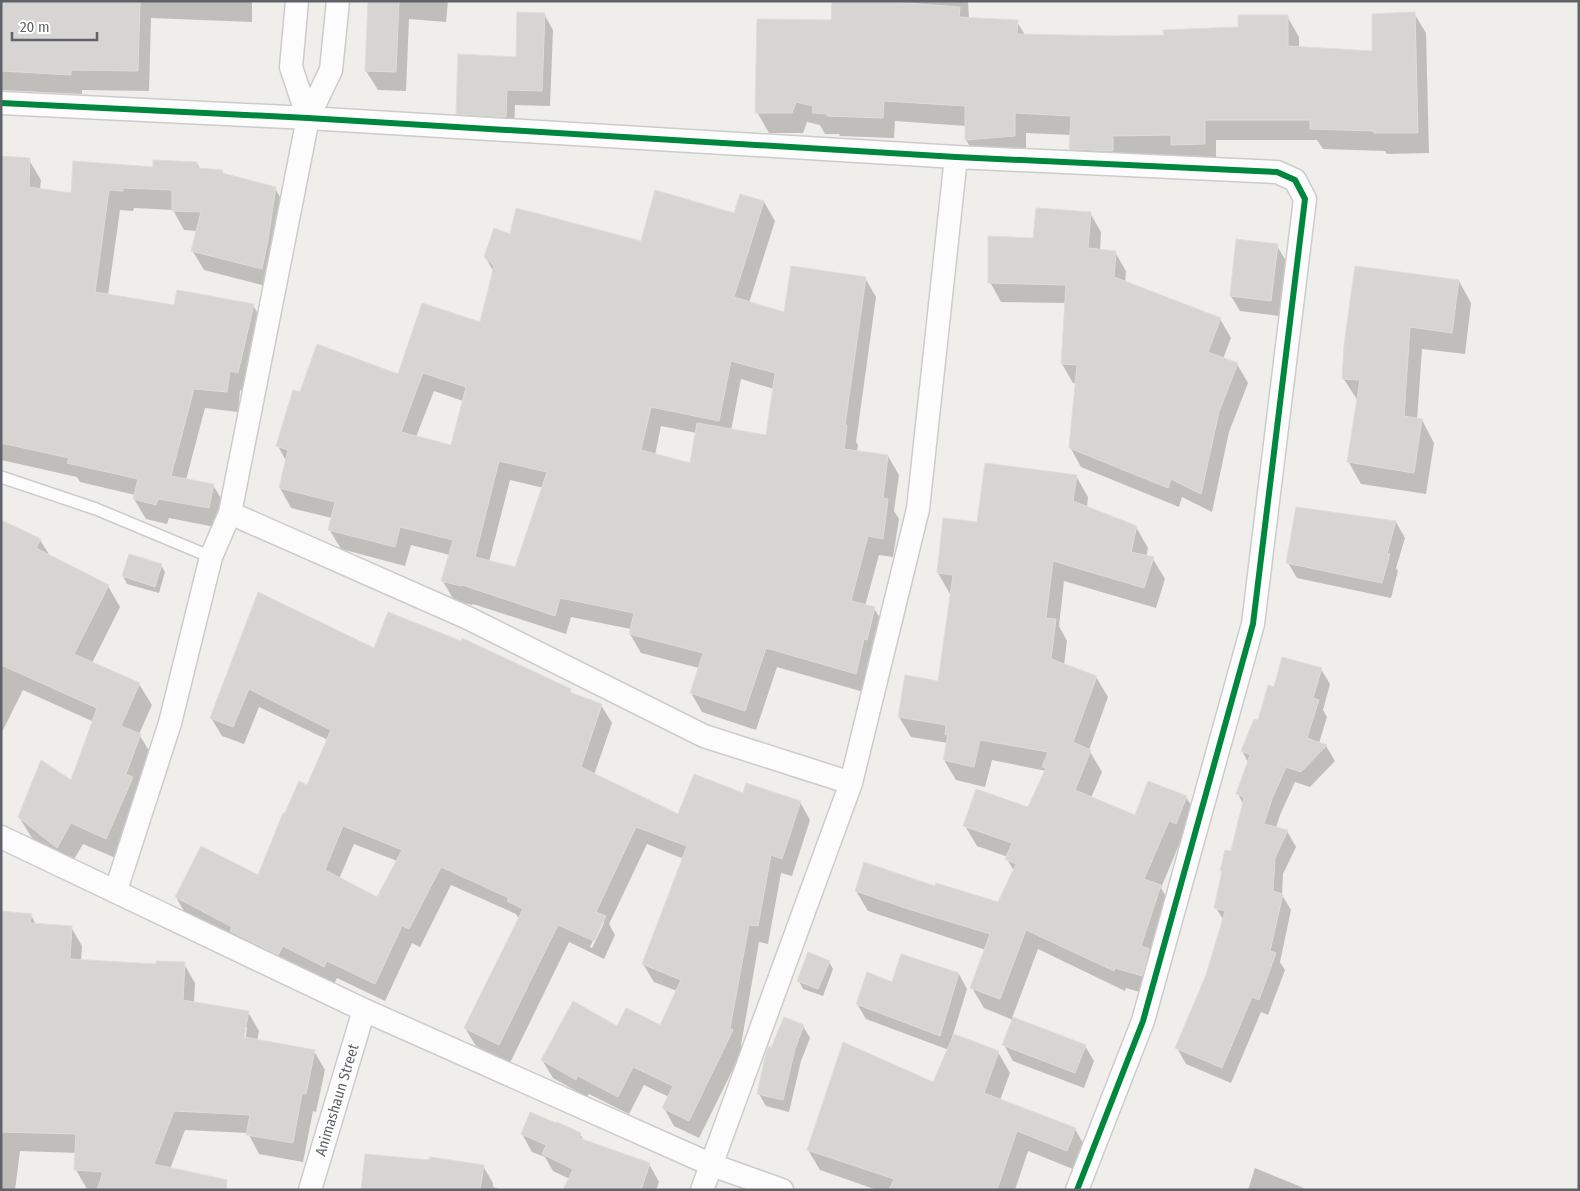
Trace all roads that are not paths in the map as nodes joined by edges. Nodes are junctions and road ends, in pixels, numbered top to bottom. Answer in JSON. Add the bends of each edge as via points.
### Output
{"nodes":[{"id":1,"x":296,"y":1,"type":"edge"},
{"id":2,"x":338,"y":1,"type":"edge"},
{"id":3,"x":1,"y":103,"type":"edge"},
{"id":4,"x":308,"y":118,"type":"junction"},
{"id":5,"x":956,"y":157,"type":"junction"},
{"id":6,"x":1,"y":477,"type":"edge"},
{"id":7,"x":230,"y":514,"type":"junction"},
{"id":8,"x":211,"y":558,"type":"junction"},
{"id":9,"x":851,"y":783,"type":"junction"},
{"id":10,"x":1,"y":837,"type":"edge"},
{"id":11,"x":116,"y":890,"type":"junction"},
{"id":12,"x":364,"y":1010,"type":"junction"},
{"id":13,"x":712,"y":1165,"type":"junction"},
{"id":14,"x":310,"y":1190,"type":"edge"},
{"id":15,"x":702,"y":1190,"type":"edge"},
{"id":16,"x":782,"y":1190,"type":"edge"},
{"id":17,"x":1077,"y":1190,"type":"edge"}],
"edges":[{"from":1,"to":4,"type":"street","via":[[290,67]]},
{"from":2,"to":4,"type":"street","via":[[331,70]]},
{"from":3,"to":4,"type":"street"},
{"from":4,"to":5,"type":"street"},
{"from":4,"to":7,"type":"street"},
{"from":5,"to":9,"type":"street","via":[[918,509]]},
{"from":5,"to":17,"type":"street","via":[[1277,172],[1295,180],[1305,199],[1253,624],[1143,1021]]},
{"from":6,"to":8,"type":"lane","via":[[96,509]]},
{"from":7,"to":8,"type":"street"},
{"from":7,"to":9,"type":"street","via":[[468,618],[704,736]]},
{"from":8,"to":11,"type":"street","via":[[170,723]]},
{"from":9,"to":13,"type":"street"},
{"from":10,"to":11,"type":"street"},
{"from":11,"to":12,"type":"street"},
{"from":12,"to":13,"type":"street"},
{"from":12,"to":14,"type":"street","name":"Animashaun Street"},
{"from":13,"to":15,"type":"street"},
{"from":13,"to":16,"type":"street"}]}
